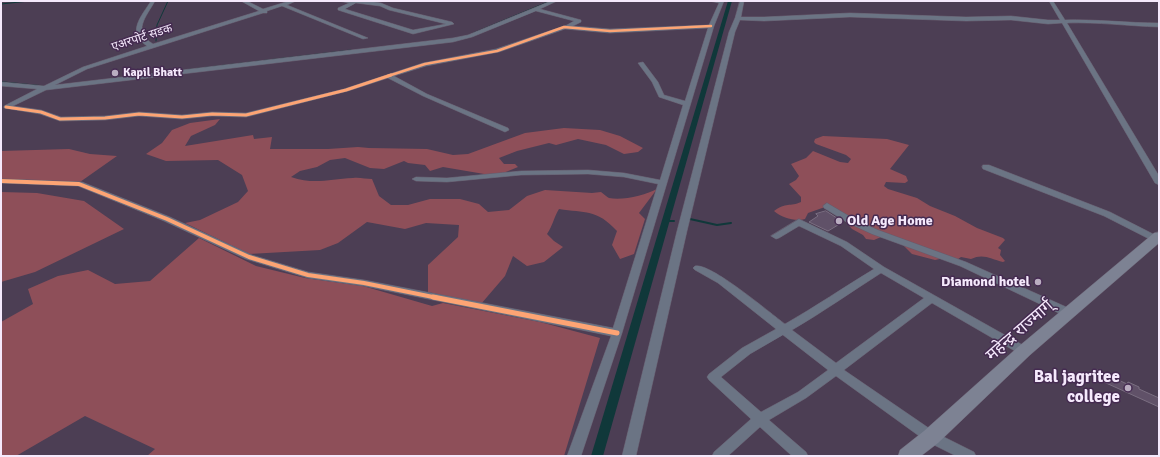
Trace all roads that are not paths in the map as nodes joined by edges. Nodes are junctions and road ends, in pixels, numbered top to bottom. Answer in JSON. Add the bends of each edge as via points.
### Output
{"nodes":[{"id":1,"x":153,"y":1,"type":"edge"},
{"id":2,"x":243,"y":1,"type":"edge"},
{"id":3,"x":294,"y":1,"type":"edge"},
{"id":4,"x":340,"y":1,"type":"edge"},
{"id":5,"x":555,"y":1,"type":"edge"},
{"id":6,"x":711,"y":1,"type":"edge"},
{"id":7,"x":742,"y":1,"type":"edge"},
{"id":8,"x":1051,"y":1,"type":"edge"},
{"id":9,"x":721,"y":2,"type":"edge"},
{"id":10,"x":354,"y":3,"type":"junction"},
{"id":11,"x":283,"y":5,"type":"junction"},
{"id":12,"x":535,"y":9,"type":"junction"},
{"id":13,"x":265,"y":12,"type":"junction"},
{"id":14,"x":738,"y":18,"type":"junction"},
{"id":15,"x":1063,"y":22,"type":"junction"},
{"id":16,"x":1159,"y":25,"type":"edge"},
{"id":17,"x":711,"y":26,"type":"junction"},
{"id":18,"x":568,"y":27,"type":"junction"},
{"id":19,"x":365,"y":38,"type":"dead end"},
{"id":20,"x":151,"y":46,"type":"junction"},
{"id":21,"x":641,"y":63,"type":"dead end"},
{"id":22,"x":389,"y":76,"type":"junction"},
{"id":23,"x":1,"y":84,"type":"edge"},
{"id":24,"x":42,"y":88,"type":"junction"},
{"id":25,"x":688,"y":104,"type":"junction"},
{"id":26,"x":4,"y":108,"type":"edge"},
{"id":27,"x":504,"y":130,"type":"dead end"},
{"id":28,"x":986,"y":167,"type":"dead end"},
{"id":29,"x":416,"y":179,"type":"dead end"},
{"id":30,"x":1,"y":182,"type":"edge"},
{"id":31,"x":663,"y":183,"type":"junction"},
{"id":32,"x":1159,"y":183,"type":"edge"},
{"id":33,"x":827,"y":206,"type":"dead end"},
{"id":34,"x":776,"y":236,"type":"dead end"},
{"id":35,"x":1158,"y":239,"type":"edge"},
{"id":36,"x":698,"y":268,"type":"dead end"},
{"id":37,"x":881,"y":269,"type":"junction"},
{"id":38,"x":932,"y":298,"type":"junction"},
{"id":39,"x":1069,"y":313,"type":"junction"},
{"id":40,"x":785,"y":331,"type":"junction"},
{"id":41,"x":617,"y":334,"type":"junction"},
{"id":42,"x":1024,"y":351,"type":"junction"},
{"id":43,"x":835,"y":369,"type":"junction"},
{"id":44,"x":760,"y":419,"type":"junction"},
{"id":45,"x":931,"y":437,"type":"junction"},
{"id":46,"x":574,"y":456,"type":"edge"},
{"id":47,"x":629,"y":456,"type":"edge"},
{"id":48,"x":719,"y":456,"type":"edge"},
{"id":49,"x":802,"y":456,"type":"edge"},
{"id":50,"x":907,"y":456,"type":"edge"},
{"id":51,"x":969,"y":456,"type":"edge"}],
"edges":[{"from":1,"to":20,"type":"street","via":[[139,26],[141,38]]},
{"from":2,"to":13,"type":"street"},
{"from":3,"to":11,"type":"street","name":"एअरपोर्ट सडक"},
{"from":4,"to":10,"type":"street"},
{"from":5,"to":12,"type":"street"},
{"from":6,"to":9,"type":"street"},
{"from":7,"to":14,"type":"street"},
{"from":8,"to":15,"type":"street"},
{"from":9,"to":17,"type":"street"},
{"from":10,"to":10,"type":"street","via":[[378,3],[391,9],[451,24],[413,32],[340,9]]},
{"from":11,"to":13,"type":"street","name":"एअरपोर्ट सडक"},
{"from":11,"to":19,"type":"street"},
{"from":12,"to":18,"type":"street","via":[[579,21]]},
{"from":12,"to":24,"type":"street","via":[[470,36],[453,40]]},
{"from":13,"to":20,"type":"street","name":"एअरपोर्ट सडक"},
{"from":14,"to":15,"type":"street","via":[[850,15],[1011,18]]},
{"from":14,"to":47,"type":"street","via":[[732,32],[684,224]]},
{"from":15,"to":16,"type":"street"},
{"from":15,"to":32,"type":"street"},
{"from":17,"to":18,"type":"street","via":[[607,31]]},
{"from":17,"to":25,"type":"street"},
{"from":18,"to":22,"type":"street","via":[[497,51],[425,64]]},
{"from":20,"to":24,"type":"street","name":"एअरपोर्ट सडक","via":[[85,68]]},
{"from":21,"to":25,"type":"street","via":[[655,82],[661,96]]},
{"from":22,"to":26,"type":"street","via":[[346,90],[246,114],[182,117],[139,114],[60,120],[41,112]]},
{"from":22,"to":27,"type":"street"},
{"from":23,"to":24,"type":"street"},
{"from":24,"to":26,"type":"street","name":"एअरपोर्ट सडक"},
{"from":25,"to":31,"type":"street"},
{"from":28,"to":35,"type":"street","via":[[1101,211]]},
{"from":29,"to":31,"type":"street","via":[[447,180],[521,173],[588,172],[624,175]]},
{"from":30,"to":41,"type":"street","via":[[79,184],[167,219],[249,257],[308,275],[364,283]]},
{"from":31,"to":41,"type":"street"},
{"from":33,"to":39,"type":"street","via":[[850,221],[963,264]]},
{"from":34,"to":37,"type":"street","via":[[799,222],[844,244]]},
{"from":35,"to":39,"type":"highway","name":"महेन्द्र राज्मार्ग्"},
{"from":36,"to":40,"type":"street","via":[[722,281]]},
{"from":37,"to":38,"type":"street"},
{"from":37,"to":40,"type":"street"},
{"from":38,"to":42,"type":"street"},
{"from":38,"to":43,"type":"street"},
{"from":39,"to":42,"type":"highway","name":"महेन्द्र राज्मार्ग्"},
{"from":40,"to":43,"type":"street"},
{"from":40,"to":44,"type":"street","via":[[746,352],[714,377]]},
{"from":41,"to":46,"type":"street"},
{"from":42,"to":45,"type":"highway","name":"महेन्द्र राज्मार्ग्"},
{"from":43,"to":44,"type":"street","via":[[802,395]]},
{"from":43,"to":45,"type":"street"},
{"from":44,"to":48,"type":"street"},
{"from":44,"to":49,"type":"street"},
{"from":45,"to":50,"type":"highway","name":"महेन्द्र राज्मार्ग्"},
{"from":45,"to":51,"type":"street"}]}
